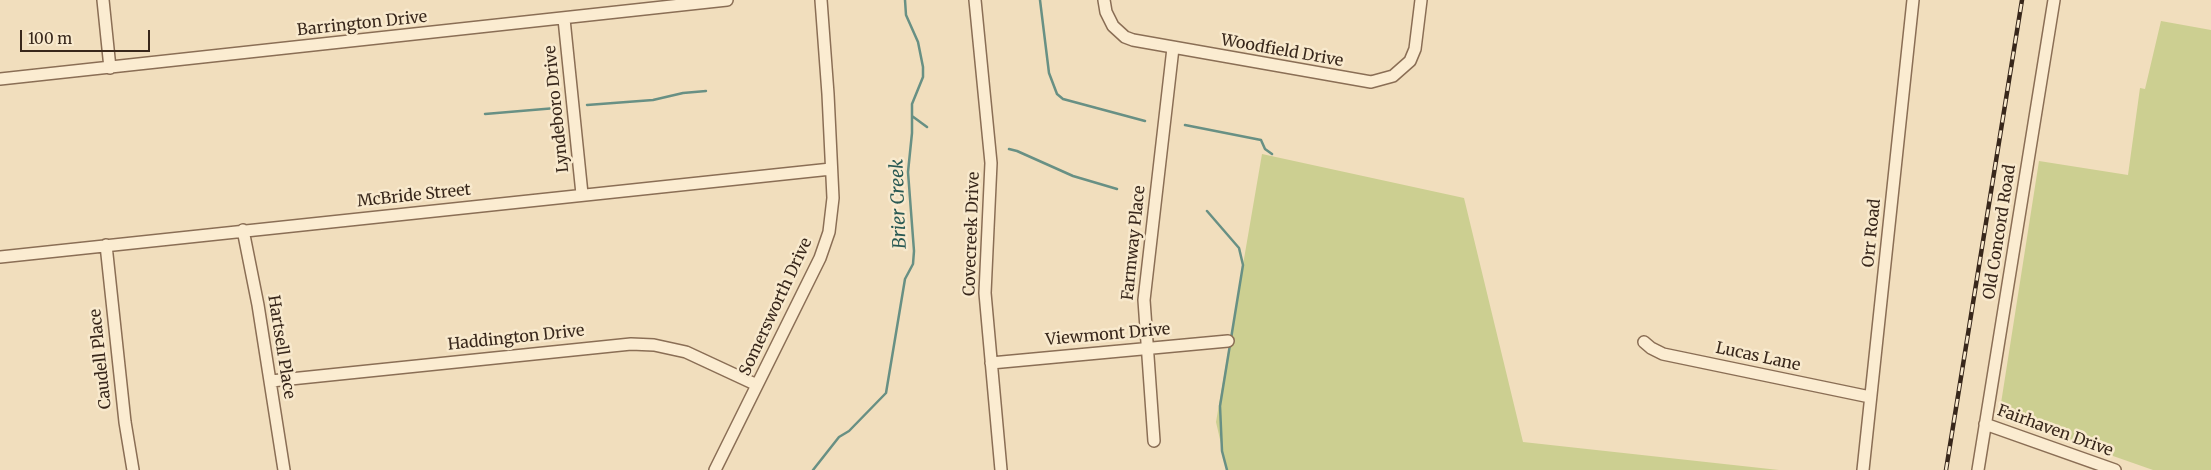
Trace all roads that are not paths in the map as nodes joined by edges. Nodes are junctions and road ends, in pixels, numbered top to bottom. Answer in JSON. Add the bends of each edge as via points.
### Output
{"nodes":[{"id":1,"x":103,"y":0,"type":"edge"},
{"id":2,"x":727,"y":0,"type":"edge"},
{"id":3,"x":820,"y":0,"type":"edge"},
{"id":4,"x":975,"y":0,"type":"edge"},
{"id":5,"x":1104,"y":0,"type":"edge"},
{"id":6,"x":1421,"y":0,"type":"edge"},
{"id":7,"x":1913,"y":0,"type":"edge"},
{"id":8,"x":2054,"y":0,"type":"edge"},
{"id":9,"x":564,"y":20,"type":"junction"},
{"id":10,"x":1173,"y":48,"type":"junction"},
{"id":11,"x":110,"y":68,"type":"junction"},
{"id":12,"x":0,"y":80,"type":"edge"},
{"id":13,"x":831,"y":168,"type":"junction"},
{"id":14,"x":582,"y":194,"type":"junction"},
{"id":15,"x":243,"y":230,"type":"junction"},
{"id":16,"x":106,"y":245,"type":"junction"},
{"id":17,"x":0,"y":257,"type":"edge"},
{"id":18,"x":1228,"y":341,"type":"dead end"},
{"id":19,"x":1644,"y":342,"type":"dead end"},
{"id":20,"x":1146,"y":348,"type":"junction"},
{"id":21,"x":991,"y":362,"type":"junction"},
{"id":22,"x":271,"y":381,"type":"junction"},
{"id":23,"x":757,"y":385,"type":"junction"},
{"id":24,"x":1870,"y":397,"type":"junction"},
{"id":25,"x":1985,"y":424,"type":"junction"},
{"id":26,"x":1154,"y":441,"type":"dead end"},
{"id":27,"x":133,"y":470,"type":"edge"},
{"id":28,"x":284,"y":470,"type":"edge"},
{"id":29,"x":715,"y":470,"type":"edge"},
{"id":30,"x":1001,"y":470,"type":"edge"},
{"id":31,"x":1864,"y":470,"type":"edge"},
{"id":32,"x":1978,"y":470,"type":"edge"},
{"id":33,"x":2115,"y":470,"type":"edge"}],
"edges":[{"from":1,"to":11,"type":"street"},
{"from":2,"to":9,"type":"street","name":"Barrington Drive"},
{"from":3,"to":13,"type":"street","name":"Somersworth Drive"},
{"from":4,"to":21,"type":"street","name":"Covecreek Drive","via":[[991,164],[985,293]]},
{"from":5,"to":10,"type":"street","name":"Woodfield Drive","via":[[1110,22],[1125,37]]},
{"from":6,"to":10,"type":"street","name":"Woodfield Drive","via":[[1412,56],[1398,73],[1377,82]]},
{"from":7,"to":24,"type":"street","name":"Orr Road"},
{"from":8,"to":25,"type":"street","name":"Old Concord Road"},
{"from":9,"to":11,"type":"street","name":"Barrington Drive"},
{"from":9,"to":14,"type":"street","name":"Lyndeboro Drive"},
{"from":10,"to":20,"type":"street","name":"Farmway Place","via":[[1145,275]]},
{"from":11,"to":12,"type":"street","name":"Barrington Drive"},
{"from":13,"to":14,"type":"street","name":"McBride Street"},
{"from":13,"to":23,"type":"street","name":"Somersworth Drive","via":[[832,214],[823,250]]},
{"from":14,"to":15,"type":"street","name":"McBride Street"},
{"from":15,"to":16,"type":"street","name":"McBride Street"},
{"from":15,"to":22,"type":"street","name":"Hartsell Place"},
{"from":16,"to":17,"type":"street","name":"McBride Street"},
{"from":16,"to":27,"type":"street","name":"Caudell Place"},
{"from":18,"to":20,"type":"street","name":"Viewmont Drive"},
{"from":19,"to":24,"type":"street","name":"Lucas Lane","via":[[1664,354]]},
{"from":20,"to":21,"type":"street","name":"Viewmont Drive"},
{"from":20,"to":26,"type":"street","name":"Farmway Place"},
{"from":21,"to":30,"type":"street","name":"Covecreek Drive"},
{"from":22,"to":23,"type":"street","name":"Haddington Drive","via":[[630,344],[686,352]]},
{"from":22,"to":28,"type":"street","name":"Hartsell Place"},
{"from":23,"to":29,"type":"street","name":"Somersworth Drive"},
{"from":24,"to":31,"type":"street","name":"Orr Road"},
{"from":25,"to":32,"type":"street","name":"Old Concord Road"},
{"from":25,"to":33,"type":"street","name":"Fairhaven Drive"}]}
